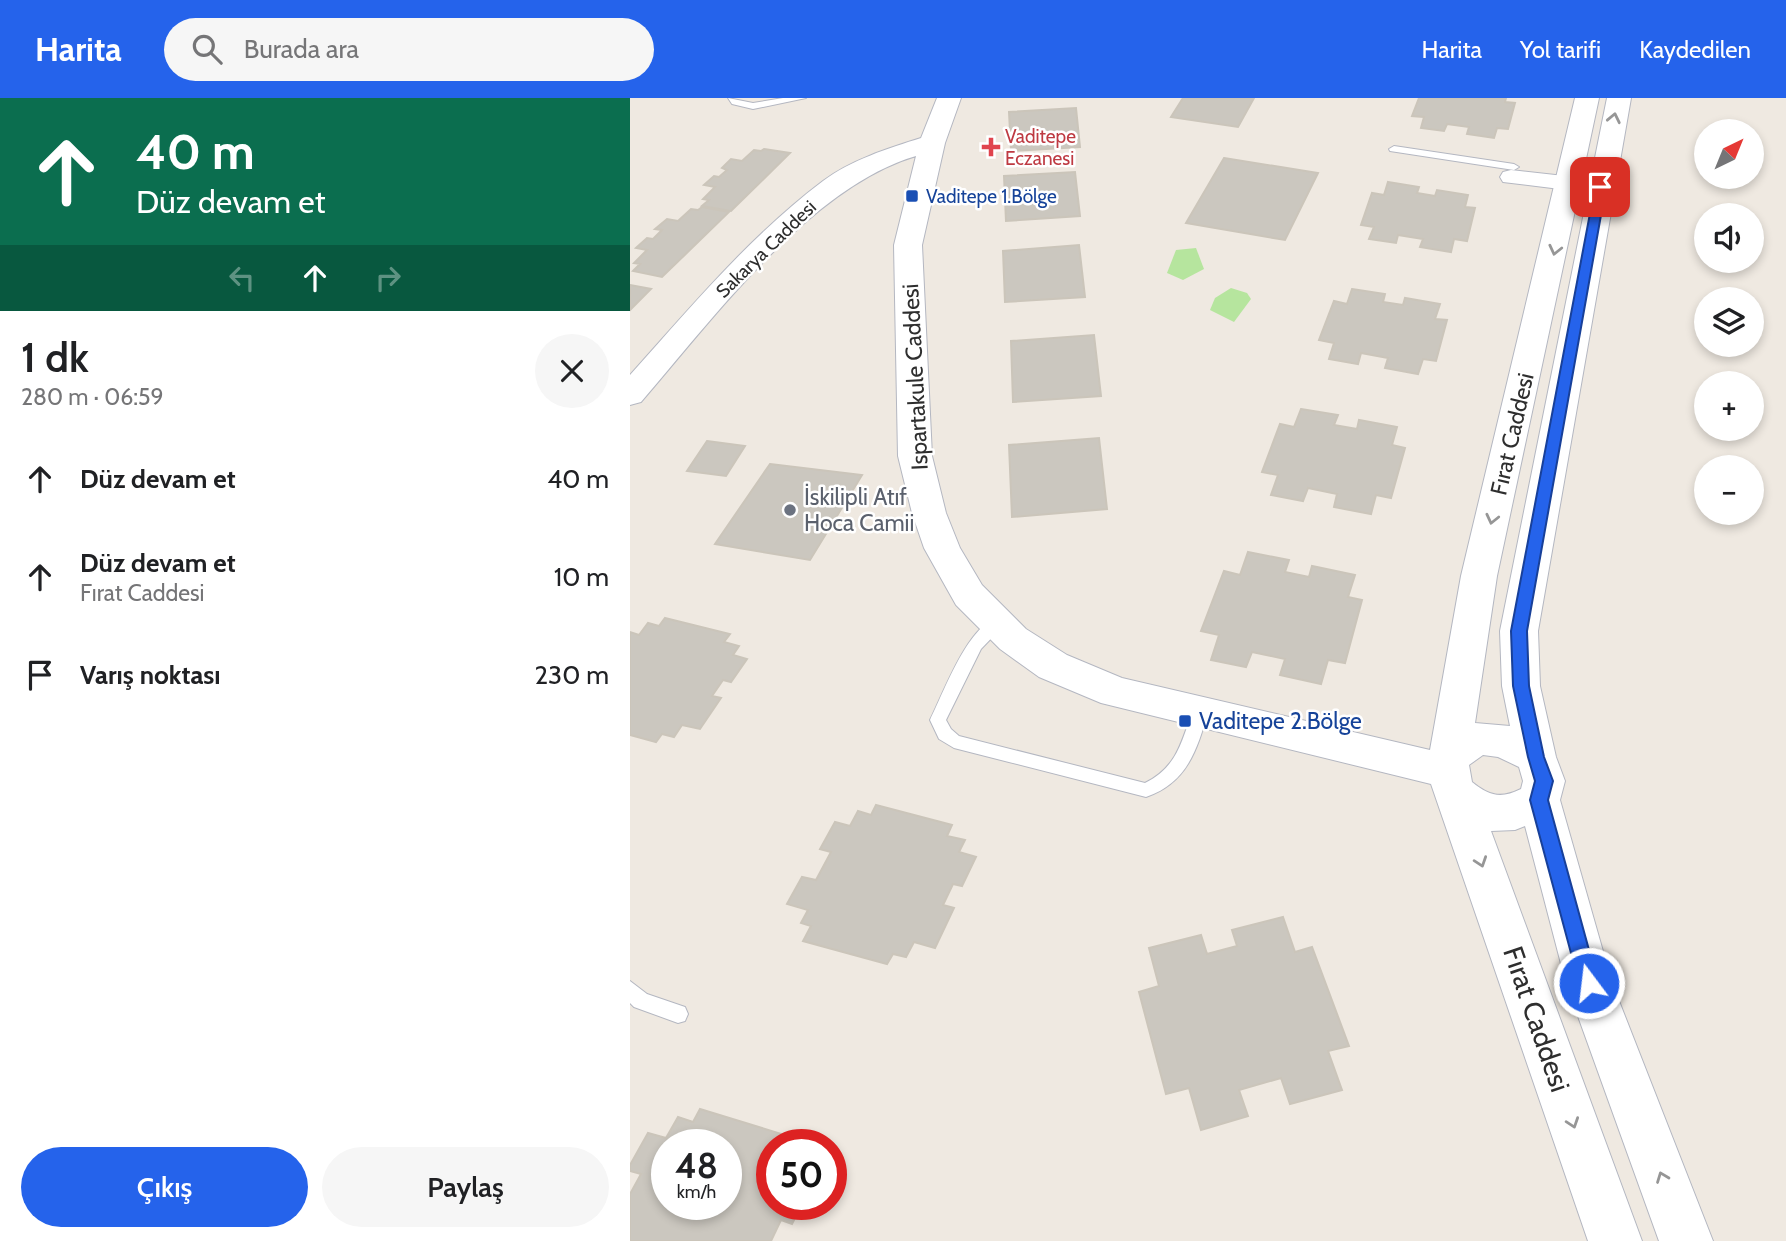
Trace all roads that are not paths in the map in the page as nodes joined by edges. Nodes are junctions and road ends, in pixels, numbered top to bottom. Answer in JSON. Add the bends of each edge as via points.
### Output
{"nodes":[{"id":1,"x":733,"y":98,"type":"edge"},
{"id":2,"x":801,"y":98,"type":"edge"},
{"id":3,"x":950,"y":98,"type":"edge"},
{"id":4,"x":1587,"y":98,"type":"edge"},
{"id":5,"x":1619,"y":98,"type":"edge"},
{"id":6,"x":932,"y":143,"type":"junction"},
{"id":7,"x":1394,"y":149,"type":"dead end"},
{"id":8,"x":1513,"y":172,"type":"joint"},
{"id":9,"x":1585,"y":185,"type":"junction"},
{"id":10,"x":630,"y":395,"type":"edge"},
{"id":11,"x":998,"y":624,"type":"junction"},
{"id":12,"x":1200,"y":712,"type":"junction"},
{"id":13,"x":1538,"y":779,"type":"junction"},
{"id":14,"x":1453,"y":785,"type":"junction"},
{"id":15,"x":630,"y":990,"type":"edge"},
{"id":16,"x":678,"y":1014,"type":"dead end"},
{"id":17,"x":1615,"y":1241,"type":"edge"},
{"id":18,"x":1686,"y":1241,"type":"edge"}],
"edges":[{"from":1,"to":2,"type":"lane","via":[[748,106]]},
{"from":3,"to":6,"type":"main road","name":"Ispartakule Caddesi"},
{"from":4,"to":9,"type":"main road","name":"Fırat Caddesi"},
{"from":9,"to":5,"type":"main road","name":"Fırat Caddesi","one_way":true},
{"from":6,"to":10,"type":"main road","name":"Sakarya Caddesi","via":[[895,154],[834,185],[742,267]]},
{"from":6,"to":11,"type":"main road","name":"Ispartakule Caddesi","via":[[908,245],[915,456],[942,548],[969,595]]},
{"from":7,"to":8,"type":"lane"},
{"from":8,"to":9,"type":"street"},
{"from":9,"to":13,"type":"main road","name":"Fırat Caddesi","via":[[1519,631],[1521,686]]},
{"from":9,"to":14,"type":"main road","name":"Fırat Caddesi","one_way":true,"via":[[1479,576]]},
{"from":11,"to":12,"type":"main road","name":"Ispartakule Caddesi","via":[[1054,666],[1115,691]]},
{"from":11,"to":12,"type":"lane","via":[[975,645],[937,719],[954,741],[1146,790],[1175,774]]},
{"from":12,"to":14,"type":"main road","name":"Ispartakule Caddesi"},
{"from":13,"to":14,"type":"main road","name":"Ispartakule Caddesi","via":[[1524,810],[1496,814],[1472,808]]},
{"from":13,"to":14,"type":"main road","via":[[1506,741],[1479,738],[1466,741],[1457,750]]},
{"from":18,"to":13,"type":"main road","name":"Fırat Caddesi","one_way":true,"via":[[1589,983]]},
{"from":14,"to":17,"type":"main road","name":"Fırat Caddesi","one_way":true},
{"from":15,"to":16,"type":"lane","via":[[641,1001]]}]}
